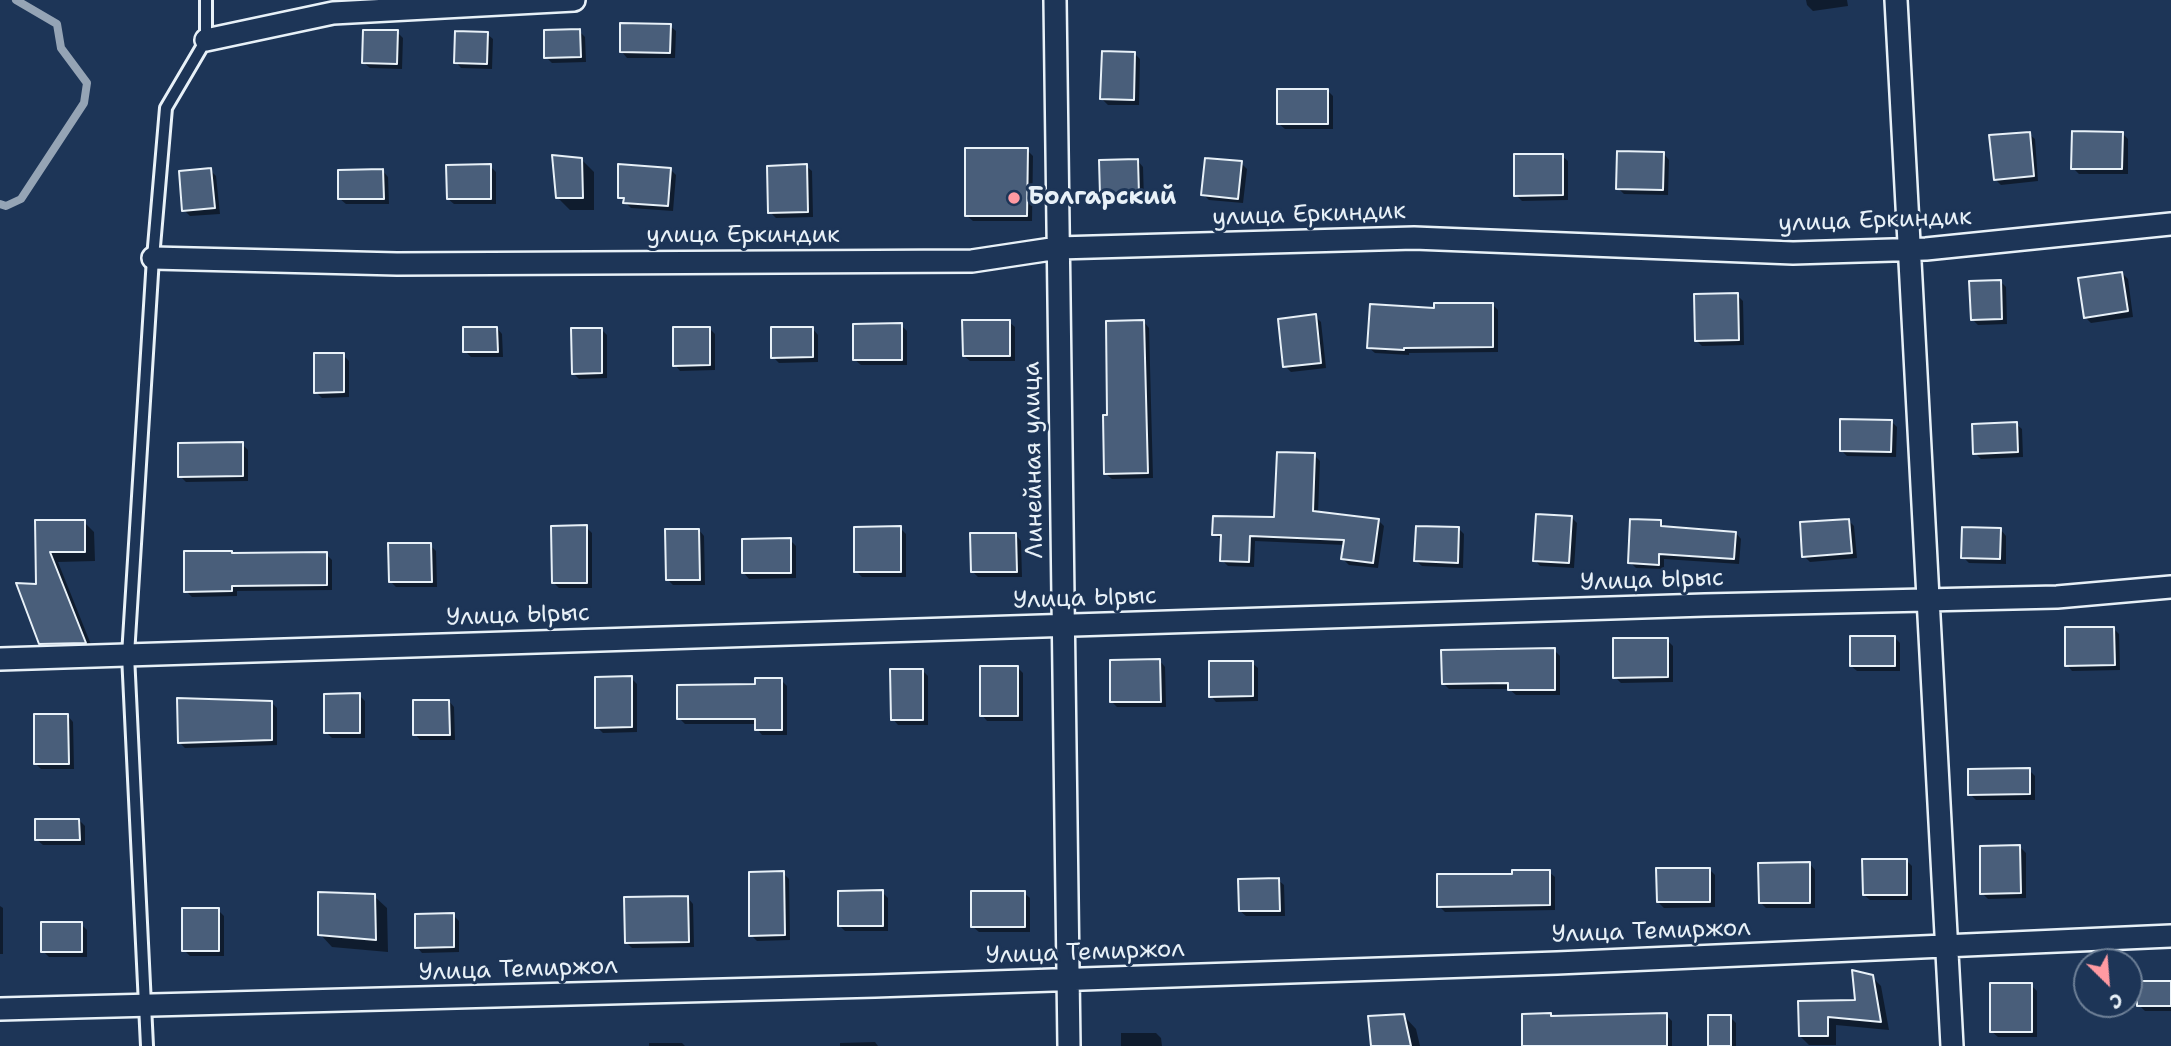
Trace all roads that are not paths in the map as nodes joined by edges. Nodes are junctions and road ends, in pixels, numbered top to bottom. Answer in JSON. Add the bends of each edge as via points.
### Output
{"nodes":[{"id":1,"x":206,"y":0,"type":"edge"},
{"id":2,"x":574,"y":0,"type":"edge"},
{"id":3,"x":1055,"y":0,"type":"edge"},
{"id":4,"x":1896,"y":0,"type":"edge"},
{"id":5,"x":206,"y":40,"type":"junction"},
{"id":6,"x":2171,"y":223,"type":"edge"},
{"id":7,"x":1058,"y":248,"type":"junction"},
{"id":8,"x":1911,"y":249,"type":"junction"},
{"id":9,"x":153,"y":258,"type":"junction"},
{"id":10,"x":2171,"y":587,"type":"edge"},
{"id":11,"x":1927,"y":600,"type":"junction"},
{"id":12,"x":1062,"y":626,"type":"junction"},
{"id":13,"x":128,"y":655,"type":"junction"},
{"id":14,"x":0,"y":659,"type":"edge"},
{"id":15,"x":2171,"y":936,"type":"edge"},
{"id":16,"x":1947,"y":946,"type":"junction"},
{"id":17,"x":1069,"y":979,"type":"junction"},
{"id":18,"x":146,"y":1006,"type":"junction"},
{"id":19,"x":0,"y":1009,"type":"edge"},
{"id":20,"x":148,"y":1046,"type":"edge"},
{"id":21,"x":1069,"y":1046,"type":"edge"},
{"id":22,"x":1952,"y":1046,"type":"edge"}],
"edges":[{"from":1,"to":5,"type":"lane"},
{"from":2,"to":5,"type":"street","via":[[333,13]]},
{"from":3,"to":7,"type":"street","name":"Линейная улица"},
{"from":4,"to":8,"type":"street"},
{"from":5,"to":9,"type":"lane","via":[[166,108]]},
{"from":6,"to":8,"type":"street","name":"улица Еркиндик"},
{"from":7,"to":8,"type":"street","name":"улица Еркиндик","via":[[1414,238],[1793,253]]},
{"from":7,"to":9,"type":"street","name":"улица Еркиндик","via":[[972,261],[397,264]]},
{"from":7,"to":12,"type":"street","name":"Линейная улица"},
{"from":8,"to":11,"type":"street"},
{"from":9,"to":13,"type":"lane"},
{"from":10,"to":11,"type":"street","name":"Улица Ырыс","via":[[2057,597]]},
{"from":11,"to":12,"type":"street","name":"Улица Ырыс"},
{"from":11,"to":16,"type":"street"},
{"from":12,"to":13,"type":"street","name":"Улица Ырыс"},
{"from":12,"to":17,"type":"street","name":"Линейная улица"},
{"from":13,"to":14,"type":"street","name":"Улица Ырыс"},
{"from":13,"to":18,"type":"lane"},
{"from":15,"to":16,"type":"street","name":"Улица Темиржол"},
{"from":16,"to":17,"type":"street","name":"Улица Темиржол"},
{"from":16,"to":22,"type":"street"},
{"from":17,"to":18,"type":"street","name":"Улица Темиржол"},
{"from":17,"to":21,"type":"street","name":"Линейная улица"},
{"from":18,"to":19,"type":"street","name":"Улица Темиржол"},
{"from":18,"to":20,"type":"lane"}]}
